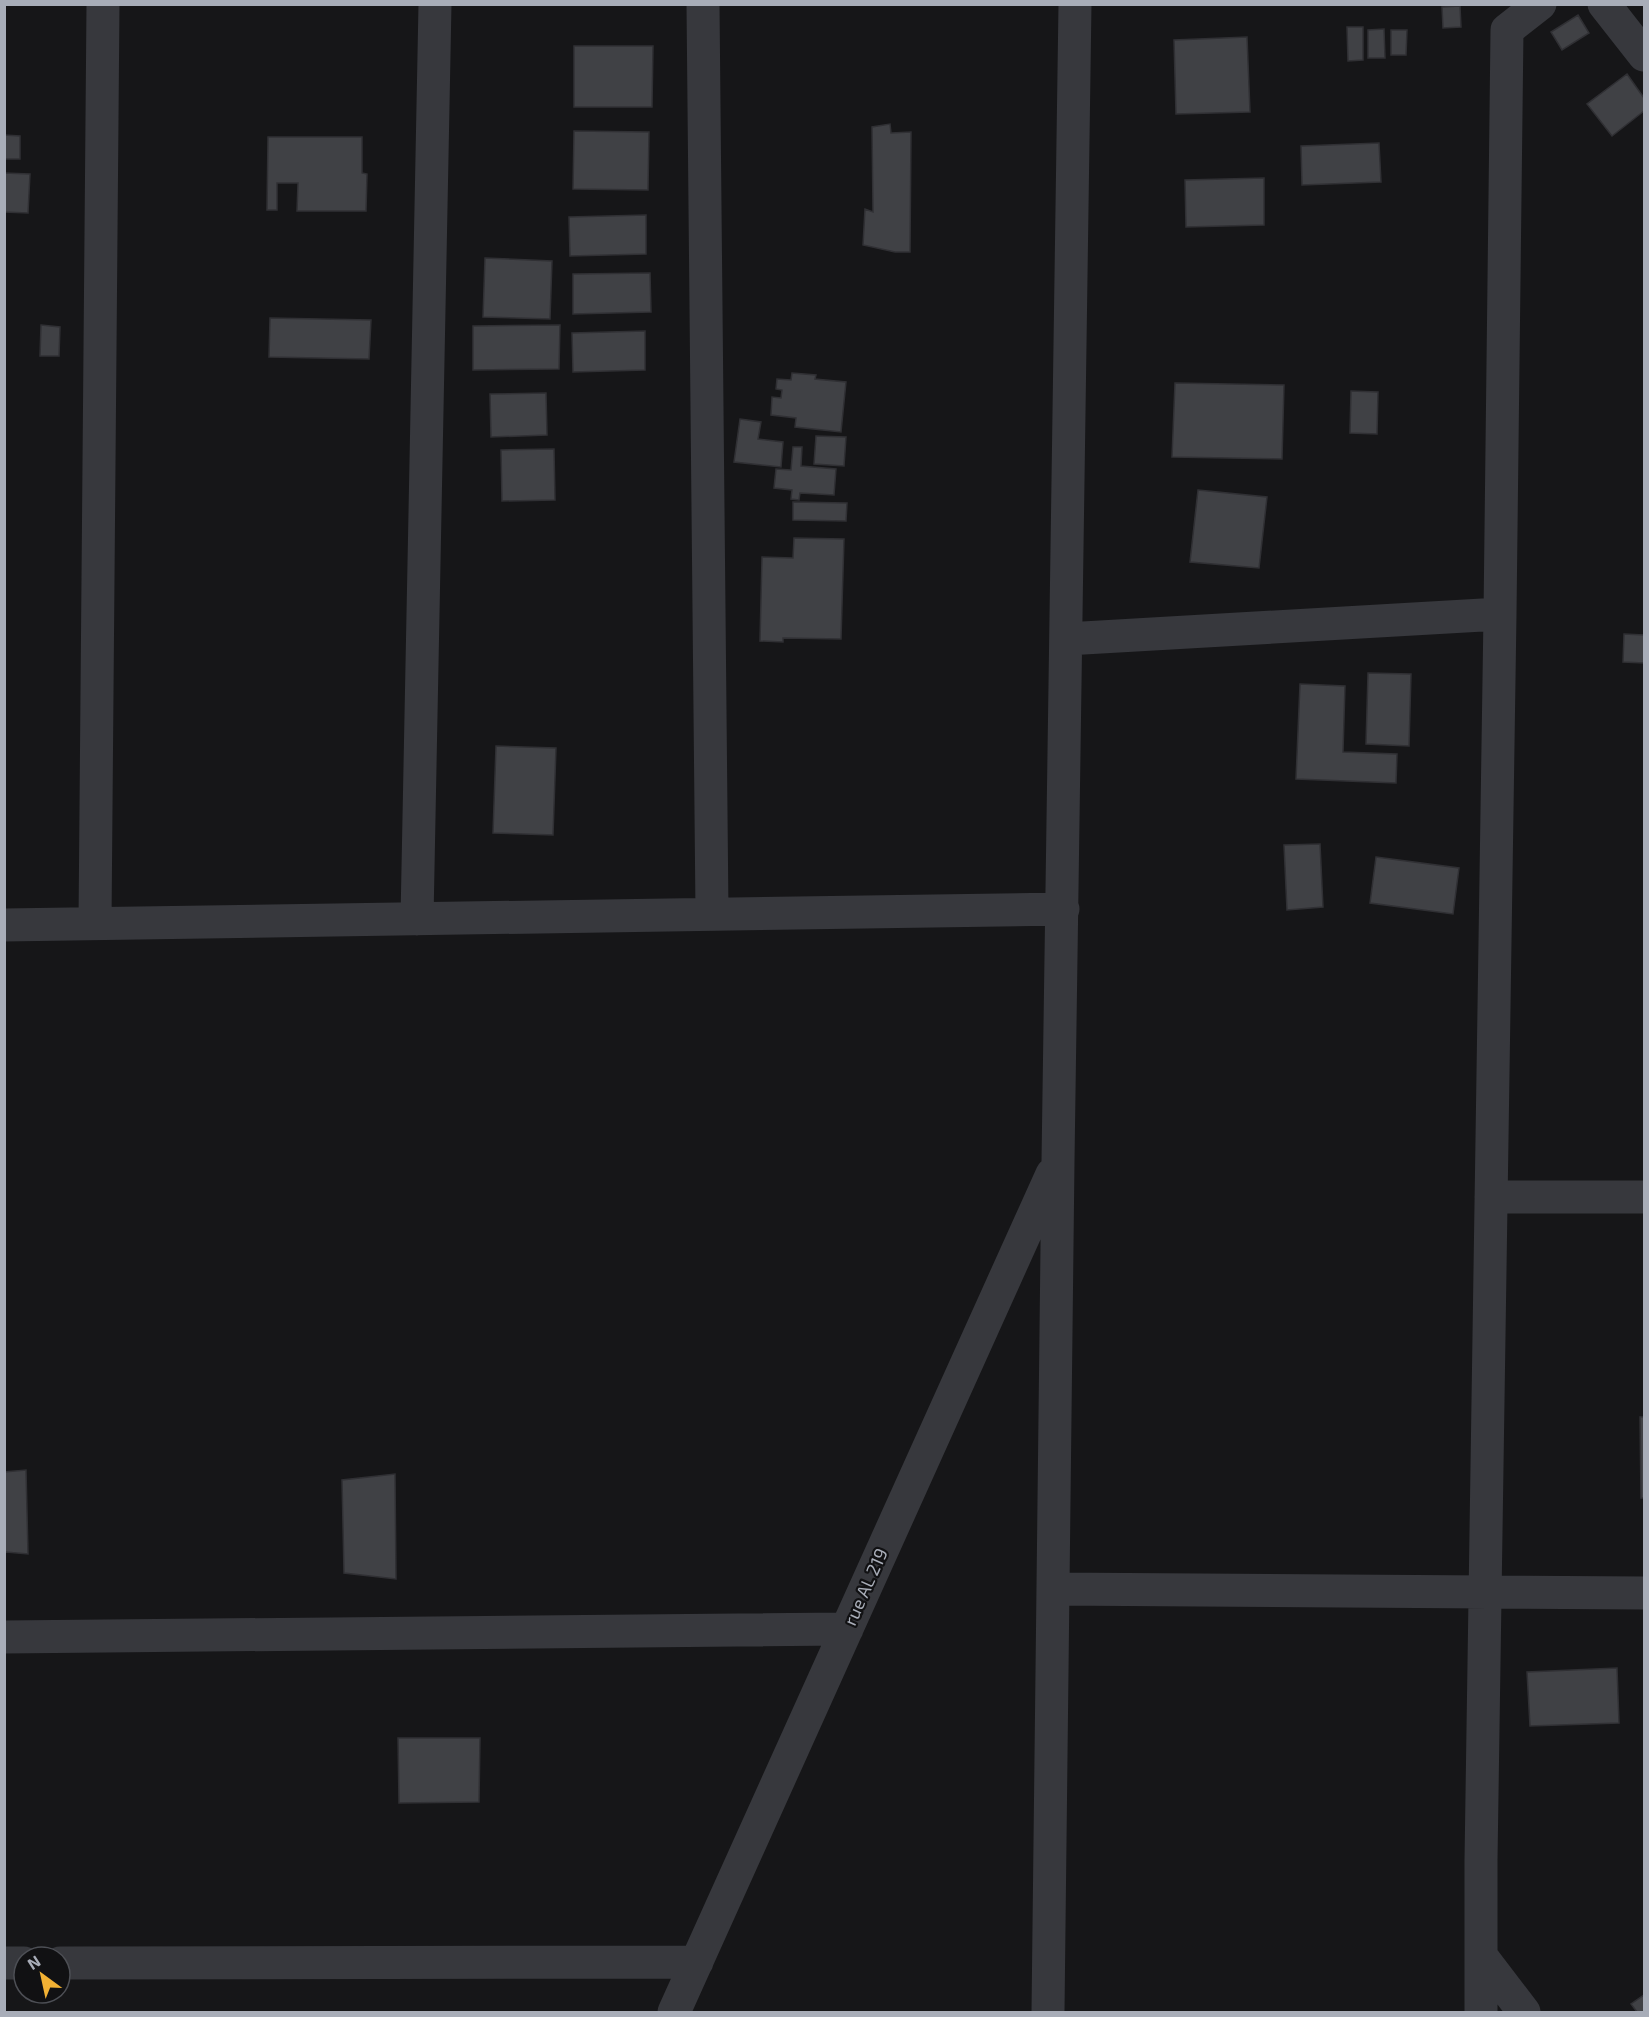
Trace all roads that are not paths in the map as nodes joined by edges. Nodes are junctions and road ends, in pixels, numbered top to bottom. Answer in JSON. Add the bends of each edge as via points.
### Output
{"nodes":[{"id":1,"x":103,"y":4,"type":"edge"},
{"id":2,"x":435,"y":4,"type":"edge"},
{"id":3,"x":703,"y":4,"type":"edge"},
{"id":4,"x":1075,"y":4,"type":"edge"},
{"id":5,"x":1540,"y":4,"type":"edge"},
{"id":6,"x":1604,"y":4,"type":"edge"},
{"id":7,"x":1644,"y":55,"type":"edge"},
{"id":8,"x":1500,"y":614,"type":"junction"},
{"id":9,"x":1066,"y":639,"type":"junction"},
{"id":10,"x":1063,"y":909,"type":"junction"},
{"id":11,"x":712,"y":913,"type":"junction"},
{"id":12,"x":417,"y":919,"type":"junction"},
{"id":13,"x":95,"y":923,"type":"junction"},
{"id":14,"x":4,"y":925,"type":"edge"},
{"id":15,"x":1058,"y":1161,"type":"junction"},
{"id":16,"x":1491,"y":1197,"type":"junction"},
{"id":17,"x":1644,"y":1197,"type":"edge"},
{"id":18,"x":1054,"y":1589,"type":"junction"},
{"id":19,"x":1485,"y":1592,"type":"junction"},
{"id":20,"x":1644,"y":1593,"type":"edge"},
{"id":21,"x":847,"y":1629,"type":"junction"},
{"id":22,"x":4,"y":1637,"type":"edge"},
{"id":23,"x":1482,"y":1957,"type":"junction"},
{"id":24,"x":697,"y":1962,"type":"junction"},
{"id":25,"x":72,"y":1963,"type":"edge"},
{"id":26,"x":674,"y":2013,"type":"edge"},
{"id":27,"x":1048,"y":2013,"type":"edge"},
{"id":28,"x":1481,"y":2013,"type":"edge"},
{"id":29,"x":1524,"y":2013,"type":"edge"}],
"edges":[{"from":1,"to":13,"type":"street"},
{"from":2,"to":12,"type":"street"},
{"from":3,"to":11,"type":"street"},
{"from":4,"to":9,"type":"street"},
{"from":5,"to":8,"type":"street","via":[[1507,30]]},
{"from":6,"to":7,"type":"street"},
{"from":8,"to":9,"type":"street"},
{"from":8,"to":16,"type":"street"},
{"from":9,"to":10,"type":"street"},
{"from":10,"to":11,"type":"street"},
{"from":10,"to":15,"type":"street"},
{"from":11,"to":12,"type":"street"},
{"from":12,"to":13,"type":"street"},
{"from":13,"to":14,"type":"street"},
{"from":15,"to":18,"type":"street"},
{"from":15,"to":21,"type":"street","name":"rue AL 219"},
{"from":16,"to":17,"type":"street"},
{"from":16,"to":19,"type":"street"},
{"from":18,"to":19,"type":"street"},
{"from":18,"to":27,"type":"street"},
{"from":19,"to":20,"type":"street"},
{"from":19,"to":23,"type":"street"},
{"from":21,"to":22,"type":"street"},
{"from":21,"to":24,"type":"street","name":"rue AL 219"},
{"from":23,"to":28,"type":"street"},
{"from":23,"to":29,"type":"street"},
{"from":24,"to":25,"type":"street"},
{"from":24,"to":26,"type":"street","name":"rue AL 219"}]}
